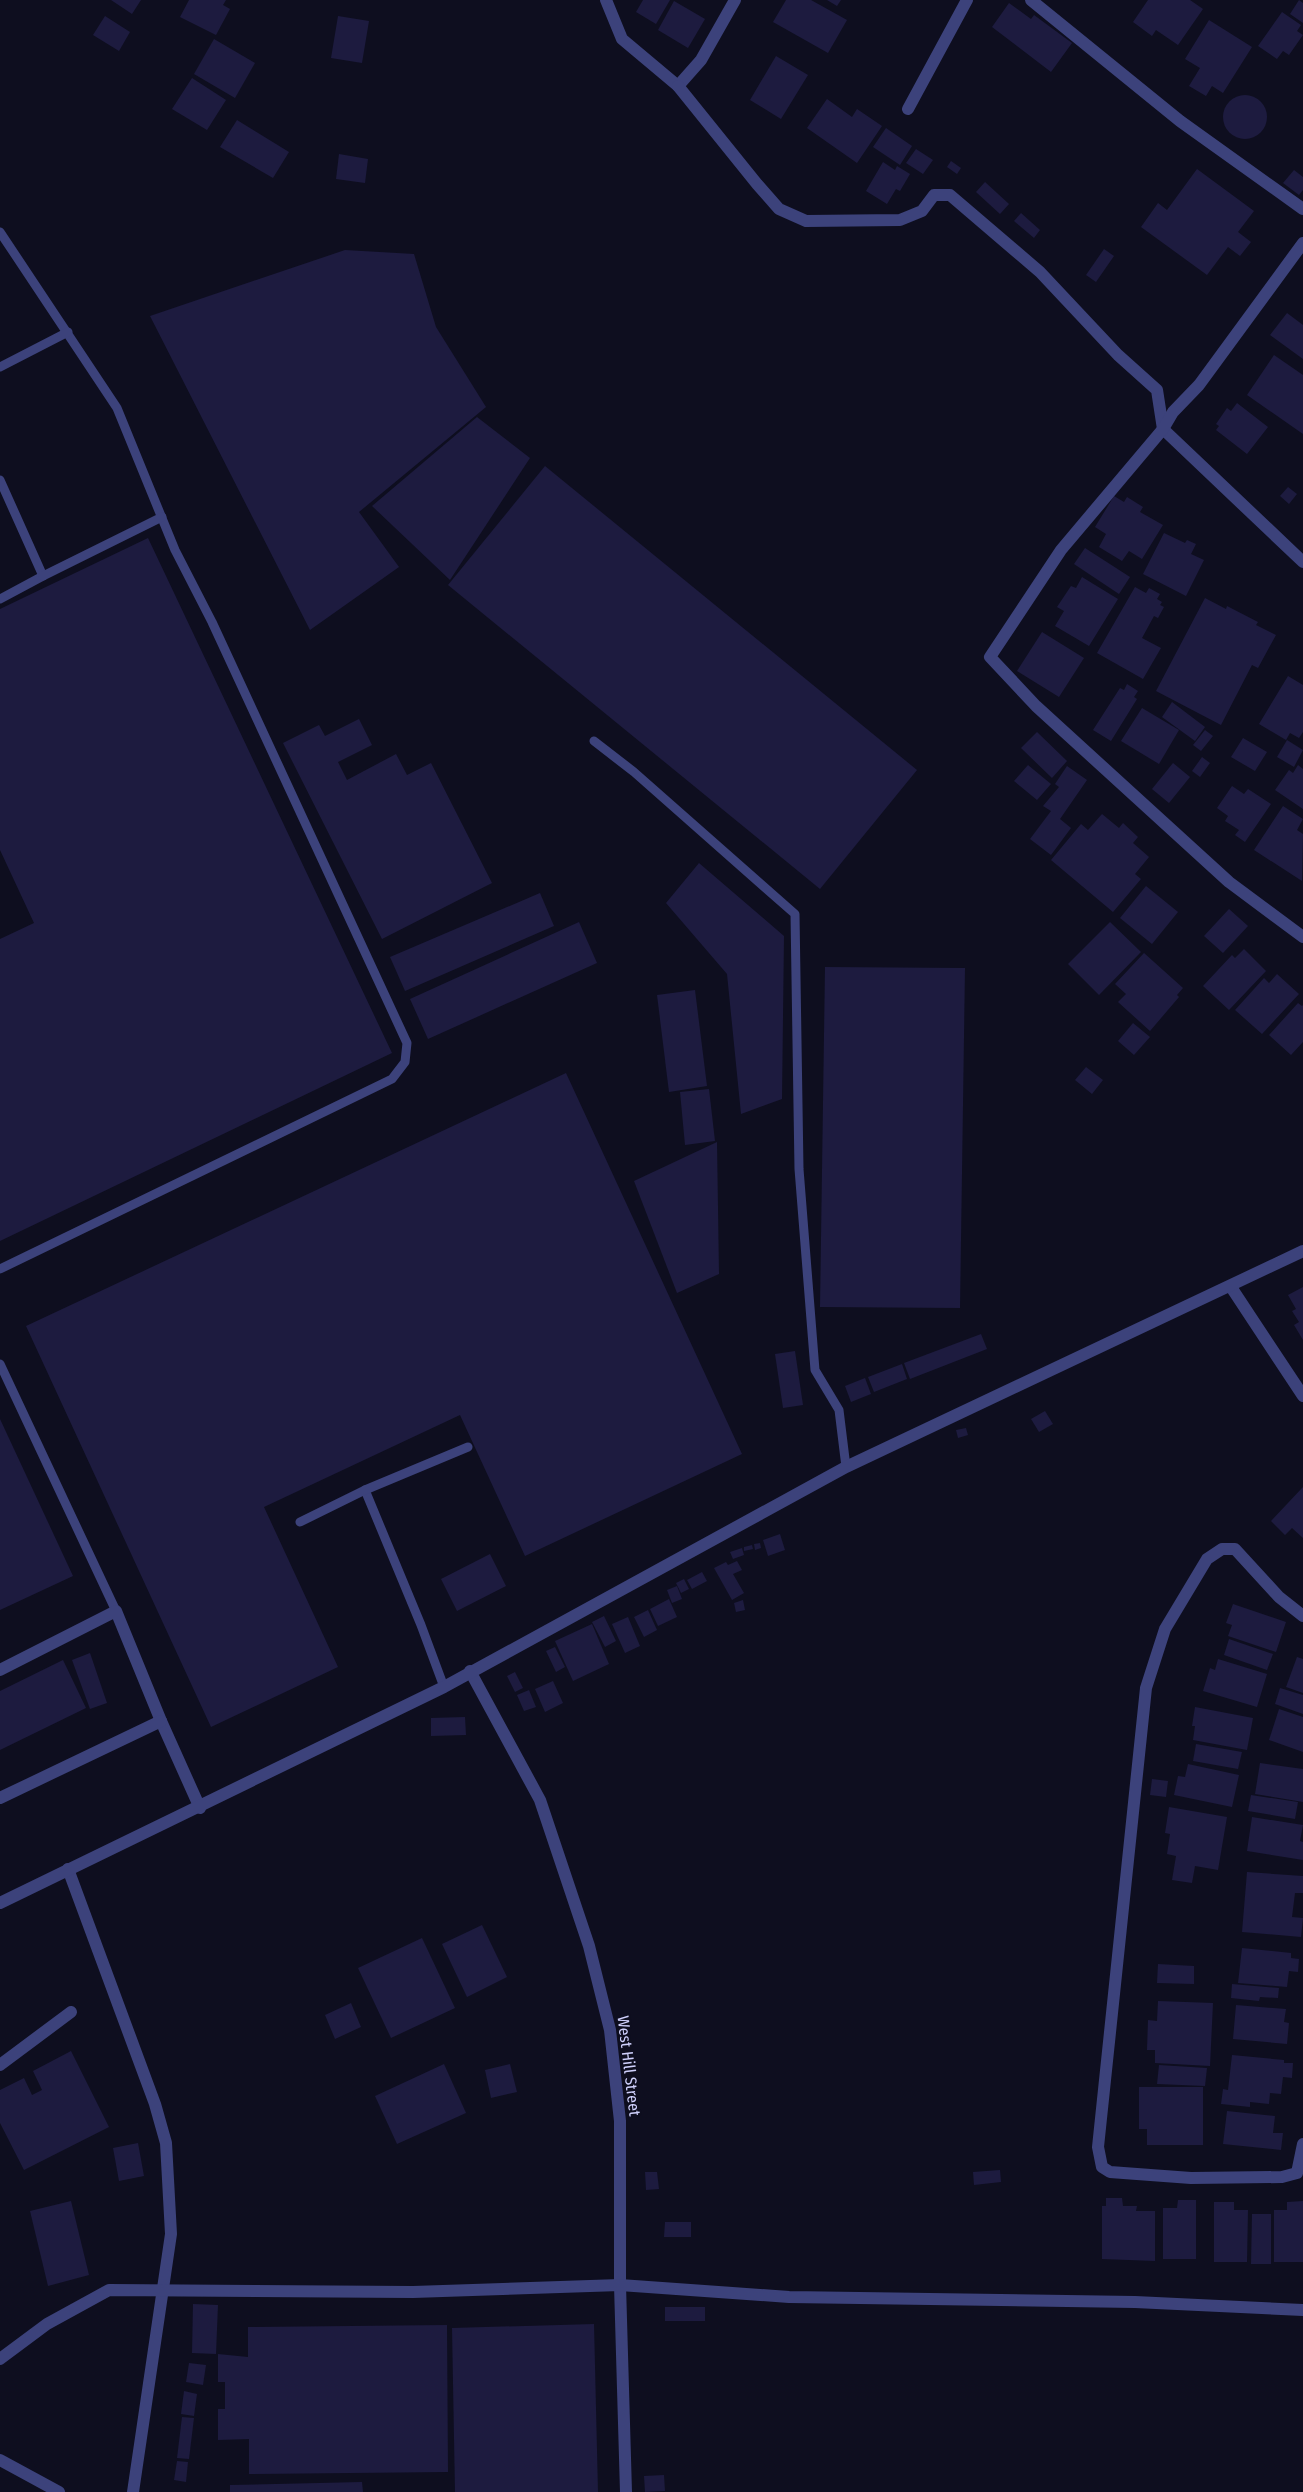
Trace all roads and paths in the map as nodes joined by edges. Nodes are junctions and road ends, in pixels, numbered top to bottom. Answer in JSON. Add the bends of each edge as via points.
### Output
{"nodes":[{"id":1,"x":606,"y":0,"type":"edge"},
{"id":2,"x":735,"y":0,"type":"edge"},
{"id":3,"x":967,"y":0,"type":"edge"},
{"id":4,"x":1031,"y":0,"type":"edge"},
{"id":5,"x":678,"y":86,"type":"junction"},
{"id":6,"x":908,"y":109,"type":"dead end"},
{"id":7,"x":1303,"y":209,"type":"edge"},
{"id":8,"x":0,"y":232,"type":"edge"},
{"id":9,"x":1303,"y":243,"type":"edge"},
{"id":10,"x":68,"y":332,"type":"junction"},
{"id":11,"x":0,"y":367,"type":"edge"},
{"id":12,"x":1163,"y":429,"type":"junction"},
{"id":13,"x":0,"y":480,"type":"edge"},
{"id":14,"x":162,"y":517,"type":"junction"},
{"id":15,"x":1303,"y":562,"type":"edge"},
{"id":16,"x":43,"y":576,"type":"junction"},
{"id":17,"x":0,"y":599,"type":"edge"},
{"id":18,"x":594,"y":741,"type":"dead end"},
{"id":19,"x":1303,"y":937,"type":"edge"},
{"id":20,"x":1303,"y":1251,"type":"edge"},
{"id":21,"x":0,"y":1269,"type":"edge"},
{"id":22,"x":1231,"y":1287,"type":"junction"},
{"id":23,"x":0,"y":1364,"type":"edge"},
{"id":24,"x":1303,"y":1396,"type":"edge"},
{"id":25,"x":468,"y":1447,"type":"dead end"},
{"id":26,"x":846,"y":1467,"type":"junction"},
{"id":27,"x":365,"y":1490,"type":"junction"},
{"id":28,"x":300,"y":1522,"type":"dead end"},
{"id":29,"x":116,"y":1611,"type":"junction"},
{"id":30,"x":1303,"y":1616,"type":"edge"},
{"id":31,"x":0,"y":1670,"type":"edge"},
{"id":32,"x":470,"y":1671,"type":"junction"},
{"id":33,"x":444,"y":1687,"type":"junction"},
{"id":34,"x":160,"y":1721,"type":"junction"},
{"id":35,"x":0,"y":1798,"type":"edge"},
{"id":36,"x":200,"y":1808,"type":"junction"},
{"id":37,"x":68,"y":1869,"type":"junction"},
{"id":38,"x":0,"y":1903,"type":"edge"},
{"id":39,"x":71,"y":2012,"type":"dead end"},
{"id":40,"x":0,"y":2065,"type":"edge"},
{"id":41,"x":1303,"y":2145,"type":"edge"},
{"id":42,"x":620,"y":2285,"type":"junction"},
{"id":43,"x":163,"y":2289,"type":"junction"},
{"id":44,"x":1303,"y":2310,"type":"edge"},
{"id":45,"x":0,"y":2359,"type":"edge"},
{"id":46,"x":0,"y":2460,"type":"edge"},
{"id":47,"x":59,"y":2492,"type":"edge"},
{"id":48,"x":133,"y":2492,"type":"edge"},
{"id":49,"x":626,"y":2492,"type":"edge"}],
"edges":[{"from":1,"to":5,"type":"street","via":[[622,39]]},
{"from":2,"to":5,"type":"street","via":[[701,60]]},
{"from":3,"to":6,"type":"street"},
{"from":4,"to":7,"type":"street","via":[[1180,121]]},
{"from":5,"to":12,"type":"street","via":[[779,209],[806,221],[900,220],[922,211],[934,195],[950,195],[1040,272],[1118,355],[1157,390]]},
{"from":8,"to":10,"type":"lane"},
{"from":9,"to":12,"type":"street"},
{"from":10,"to":11,"type":"lane"},
{"from":10,"to":14,"type":"lane","via":[[117,408]]},
{"from":12,"to":15,"type":"street"},
{"from":12,"to":19,"type":"street","via":[[1061,550],[990,657],[1036,706],[1229,882]]},
{"from":13,"to":16,"type":"lane"},
{"from":14,"to":16,"type":"lane"},
{"from":14,"to":21,"type":"lane","via":[[407,1043],[405,1062],[392,1079]]},
{"from":16,"to":17,"type":"lane"},
{"from":18,"to":26,"type":"lane","via":[[795,914],[799,1170],[815,1370],[839,1410]]},
{"from":20,"to":22,"type":"street"},
{"from":22,"to":24,"type":"street"},
{"from":22,"to":26,"type":"street"},
{"from":23,"to":29,"type":"lane"},
{"from":25,"to":27,"type":"lane"},
{"from":26,"to":32,"type":"street"},
{"from":27,"to":28,"type":"lane"},
{"from":27,"to":33,"type":"lane"},
{"from":29,"to":31,"type":"street"},
{"from":29,"to":34,"type":"street"},
{"from":30,"to":41,"type":"street","via":[[1279,1597],[1235,1549],[1222,1549],[1207,1558],[1165,1629],[1146,1688],[1098,2147],[1102,2167],[1110,2172],[1191,2178],[1282,2177],[1297,2173]]},
{"from":32,"to":33,"type":"street"},
{"from":32,"to":42,"type":"street","name":"West Hill Street","via":[[540,1800],[564,1865],[610,2030],[620,2121]]},
{"from":33,"to":36,"type":"street"},
{"from":34,"to":35,"type":"street"},
{"from":34,"to":36,"type":"street"},
{"from":36,"to":37,"type":"street"},
{"from":37,"to":38,"type":"street"},
{"from":37,"to":43,"type":"street","via":[[155,2103],[165,2143],[171,2234]]},
{"from":39,"to":40,"type":"street"},
{"from":42,"to":43,"type":"street","via":[[413,2292]]},
{"from":42,"to":44,"type":"street","via":[[789,2297],[1135,2302]]},
{"from":42,"to":49,"type":"street","name":"West Hill Street"},
{"from":43,"to":45,"type":"street","via":[[109,2290],[47,2324]]},
{"from":43,"to":48,"type":"street"},
{"from":46,"to":47,"type":"street"}]}
